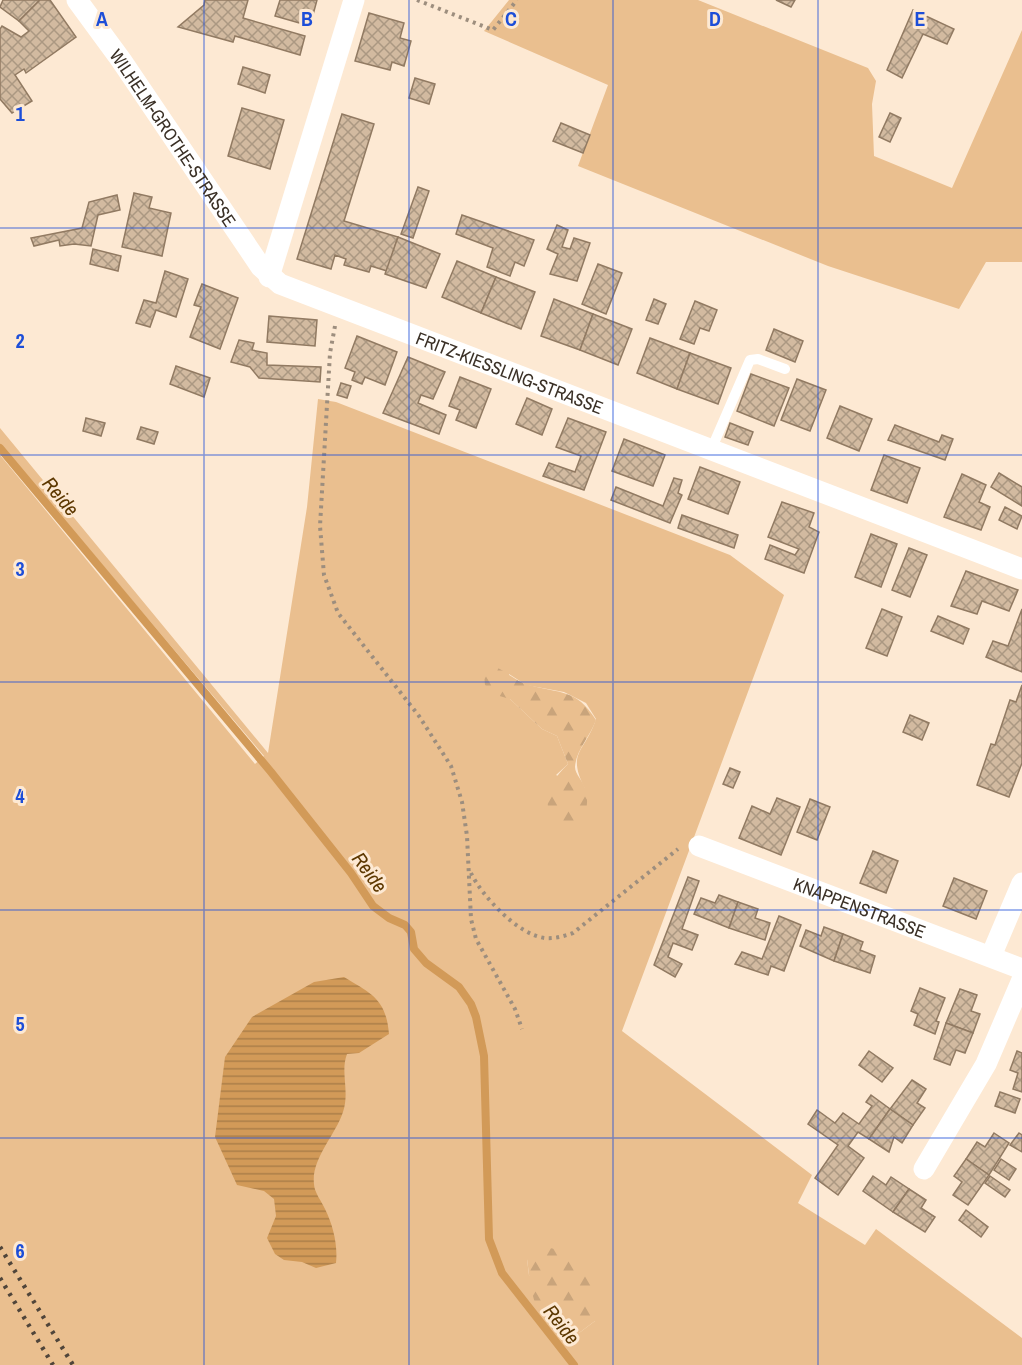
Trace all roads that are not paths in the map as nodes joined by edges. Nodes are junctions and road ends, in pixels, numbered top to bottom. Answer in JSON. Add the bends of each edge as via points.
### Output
{"nodes":[{"id":1,"x":76,"y":0,"type":"edge"},
{"id":2,"x":354,"y":0,"type":"edge"},
{"id":3,"x":269,"y":277,"type":"junction"},
{"id":4,"x":785,"y":369,"type":"dead end"},
{"id":5,"x":711,"y":450,"type":"junction"},
{"id":6,"x":1022,"y":569,"type":"edge"},
{"id":7,"x":699,"y":846,"type":"road end"},
{"id":8,"x":1022,"y":883,"type":"edge"},
{"id":9,"x":991,"y":956,"type":"junction"},
{"id":10,"x":1022,"y":969,"type":"edge"},
{"id":11,"x":1022,"y":980,"type":"edge"},
{"id":12,"x":924,"y":1169,"type":"dead end"}],
"edges":[{"from":1,"to":3,"type":"street","name":"WILHELM-GROTHE-STRASSE"},
{"from":2,"to":3,"type":"street"},
{"from":3,"to":5,"type":"street","name":"FRITZ-KIESSLING-STRASSE"},
{"from":4,"to":5,"type":"lane","via":[[750,360]]},
{"from":5,"to":6,"type":"street","name":"FRITZ-KIESSLING-STRASSE"},
{"from":7,"to":9,"type":"street","name":"KNAPPENSTRASSE"},
{"from":8,"to":9,"type":"street"},
{"from":9,"to":10,"type":"street","name":"KNAPPENSTRASSE"},
{"from":11,"to":12,"type":"street","via":[[986,1064]]}]}
